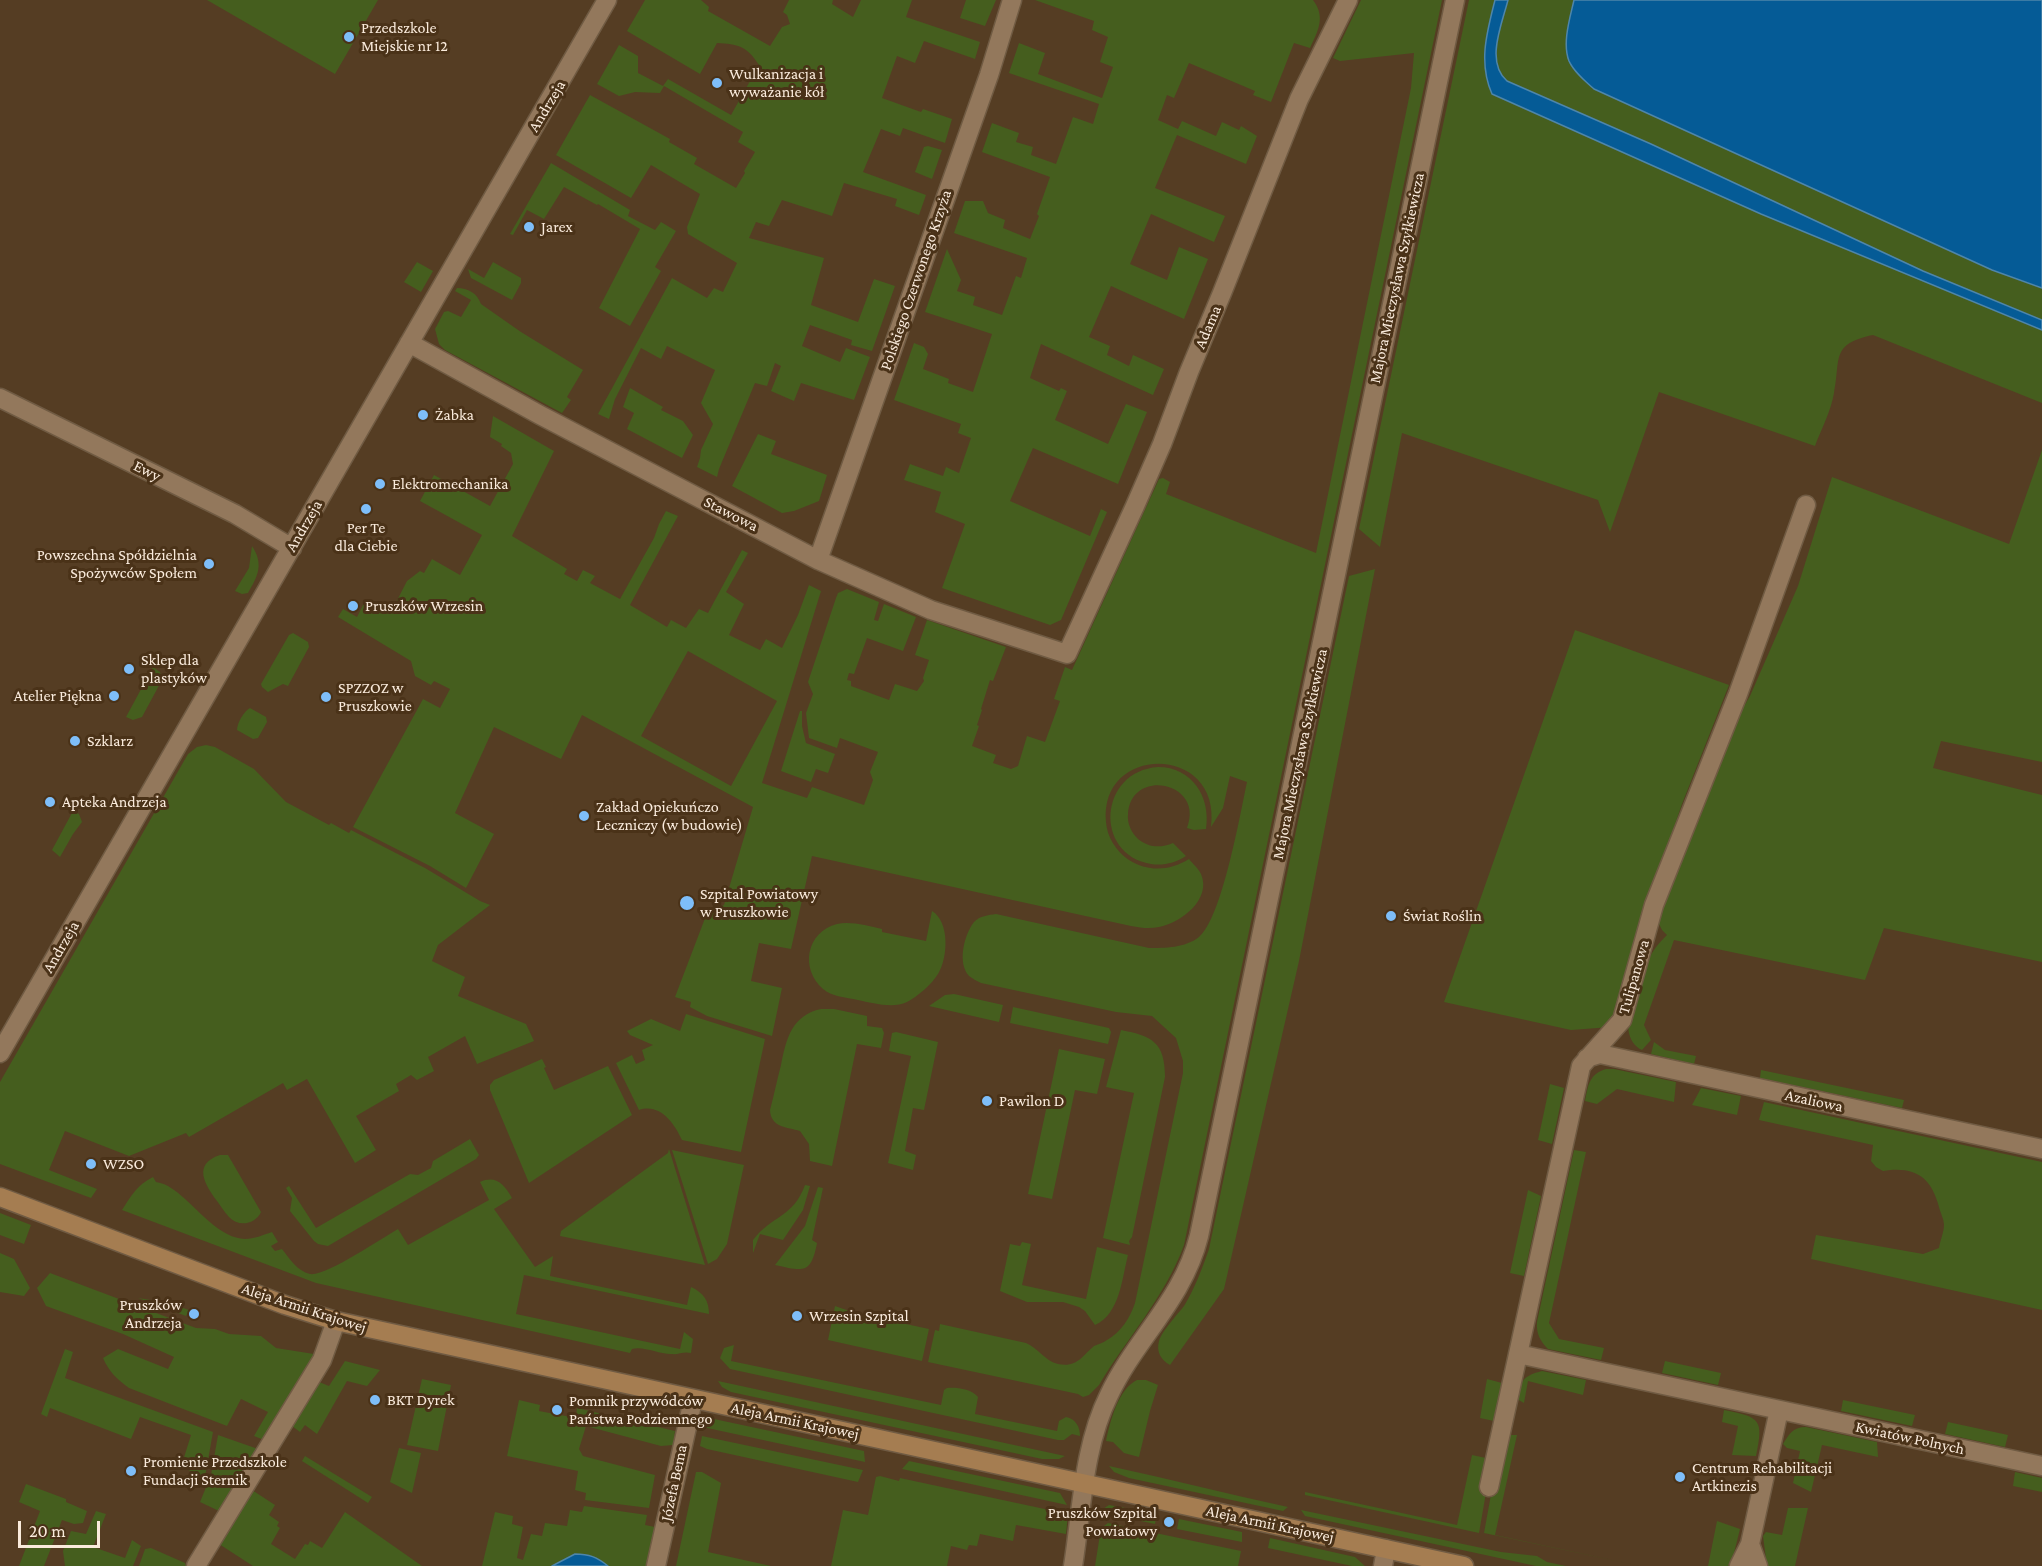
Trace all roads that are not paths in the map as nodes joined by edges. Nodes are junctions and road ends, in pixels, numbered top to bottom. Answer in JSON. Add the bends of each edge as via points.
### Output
{"nodes":[{"id":1,"x":607,"y":0,"type":"edge"},
{"id":2,"x":1012,"y":0,"type":"edge"},
{"id":3,"x":1348,"y":0,"type":"edge"},
{"id":4,"x":1455,"y":0,"type":"edge"},
{"id":5,"x":409,"y":343,"type":"junction"},
{"id":6,"x":0,"y":398,"type":"edge"},
{"id":7,"x":1806,"y":505,"type":"dead end"},
{"id":8,"x":292,"y":548,"type":"junction"},
{"id":9,"x":818,"y":560,"type":"junction"},
{"id":10,"x":1067,"y":654,"type":"joint"},
{"id":11,"x":0,"y":1053,"type":"edge"},
{"id":12,"x":1587,"y":1058,"type":"junction"},
{"id":13,"x":2042,"y":1149,"type":"edge"},
{"id":14,"x":0,"y":1197,"type":"edge"},
{"id":15,"x":336,"y":1321,"type":"junction"},
{"id":16,"x":1518,"y":1354,"type":"junction"},
{"id":17,"x":693,"y":1400,"type":"junction"},
{"id":18,"x":1779,"y":1410,"type":"junction"},
{"id":19,"x":2042,"y":1466,"type":"edge"},
{"id":20,"x":1085,"y":1484,"type":"junction"},
{"id":21,"x":1489,"y":1487,"type":"dead end"},
{"id":22,"x":1750,"y":1544,"type":"junction"},
{"id":23,"x":1384,"y":1557,"type":"edge"},
{"id":24,"x":196,"y":1566,"type":"edge"},
{"id":25,"x":656,"y":1566,"type":"edge"},
{"id":26,"x":1073,"y":1566,"type":"edge"},
{"id":27,"x":1464,"y":1566,"type":"edge"},
{"id":28,"x":1739,"y":1566,"type":"edge"},
{"id":29,"x":1758,"y":1566,"type":"edge"}],
"edges":[{"from":1,"to":5,"type":"street","name":"Andrzeja"},
{"from":2,"to":9,"type":"street","name":"Polskiego Czerwonego Krzyża"},
{"from":3,"to":10,"type":"street","name":"Adama","via":[[1299,99],[1162,444]]},
{"from":4,"to":20,"type":"street","name":"Majora Mieczysława Szyłkiewicza","via":[[1199,1236],[1182,1281],[1105,1401]]},
{"from":5,"to":8,"type":"street","name":"Andrzeja"},
{"from":5,"to":9,"type":"street","name":"Stawowa"},
{"from":6,"to":8,"type":"street","name":"Ewy","via":[[235,514]]},
{"from":7,"to":12,"type":"street","name":"Tulipanowa","via":[[1738,694],[1654,906],[1622,1020]]},
{"from":8,"to":11,"type":"street","name":"Andrzeja"},
{"from":9,"to":10,"type":"street","name":"Stawowa","via":[[931,610]]},
{"from":12,"to":13,"type":"street","name":"Azaliowa","via":[[1600,1054]]},
{"from":12,"to":16,"type":"street","name":"Tulipanowa","via":[[1580,1068]]},
{"from":14,"to":15,"type":"street","name":"Aleja Armii Krajowej"},
{"from":15,"to":17,"type":"street","name":"Aleja Armii Krajowej"},
{"from":15,"to":24,"type":"street","via":[[322,1359]]},
{"from":16,"to":18,"type":"street","name":"Kwiatów Polnych"},
{"from":16,"to":21,"type":"street","name":"Tulipanowa"},
{"from":17,"to":20,"type":"street","name":"Aleja Armii Krajowej"},
{"from":17,"to":25,"type":"street","name":"Józefa Bema"},
{"from":18,"to":19,"type":"street","name":"Kwiatów Polnych"},
{"from":18,"to":22,"type":"street"},
{"from":20,"to":23,"type":"street","name":"Aleja Armii Krajowej"},
{"from":20,"to":26,"type":"street","name":"Majora Mieczysława Szyłkiewicza"},
{"from":22,"to":28,"type":"street"},
{"from":22,"to":29,"type":"street"},
{"from":23,"to":27,"type":"street","name":"Aleja Armii Krajowej"}]}
